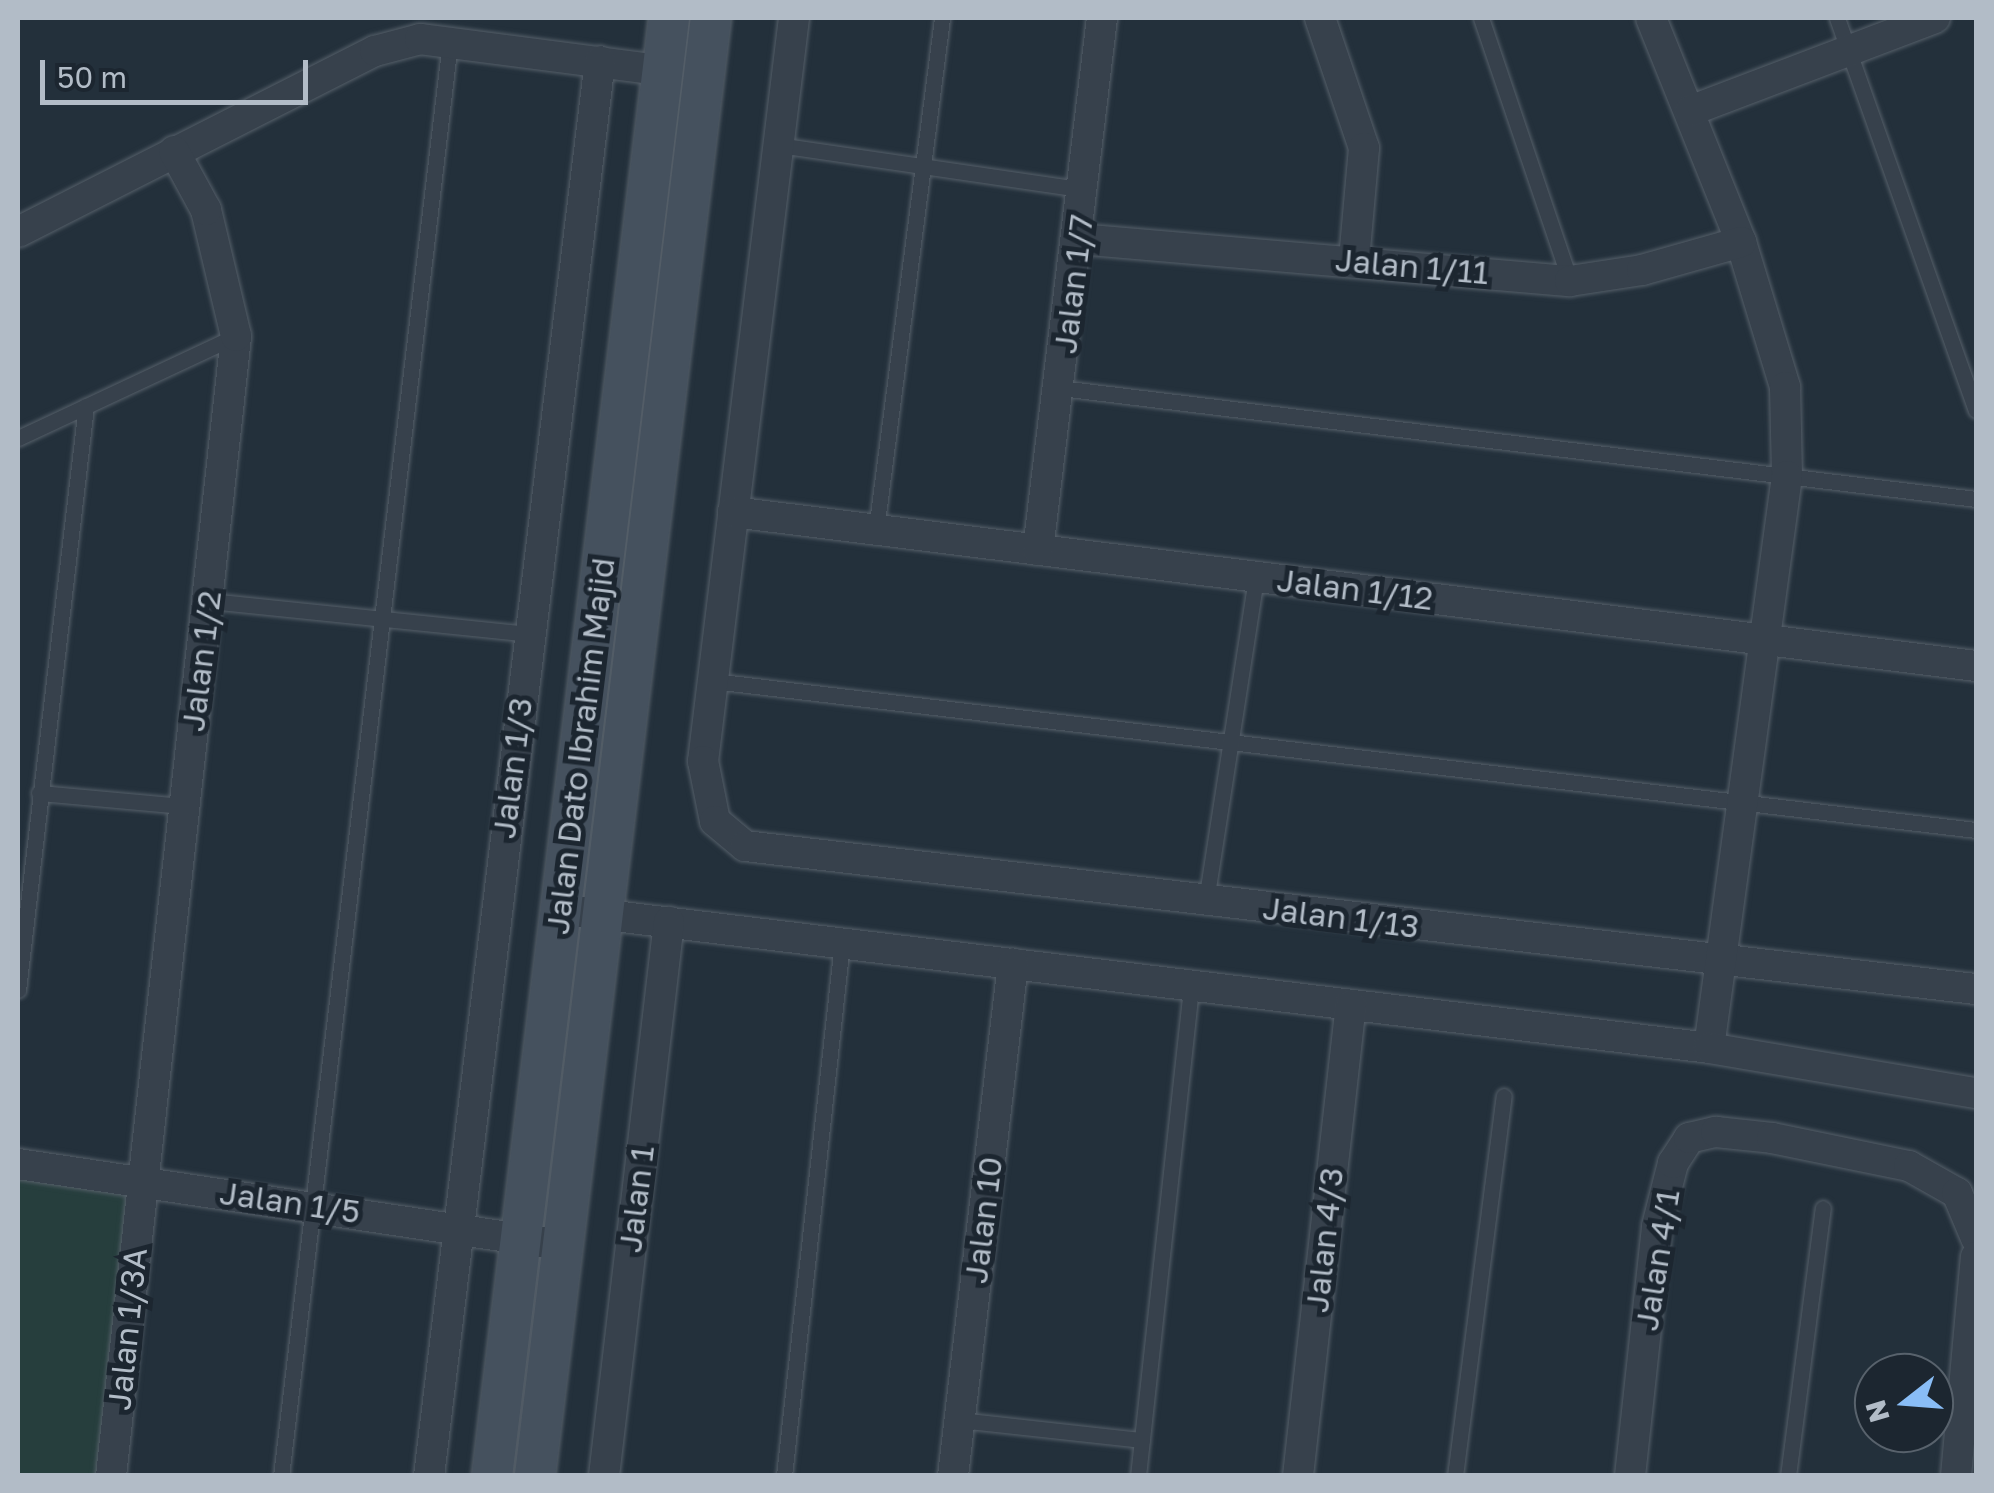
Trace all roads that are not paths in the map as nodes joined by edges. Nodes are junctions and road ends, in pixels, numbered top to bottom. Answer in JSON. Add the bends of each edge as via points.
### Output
{"nodes":[{"id":1,"x":668,"y":18,"type":"edge"},
{"id":2,"x":711,"y":18,"type":"edge"},
{"id":3,"x":794,"y":18,"type":"edge"},
{"id":4,"x":942,"y":18,"type":"edge"},
{"id":5,"x":1102,"y":18,"type":"edge"},
{"id":6,"x":1320,"y":18,"type":"edge"},
{"id":7,"x":1481,"y":18,"type":"edge"},
{"id":8,"x":1651,"y":18,"type":"edge"},
{"id":9,"x":1837,"y":18,"type":"edge"},
{"id":10,"x":1935,"y":18,"type":"edge"},
{"id":11,"x":450,"y":42,"type":"junction"},
{"id":12,"x":1850,"y":54,"type":"junction"},
{"id":13,"x":600,"y":61,"type":"junction"},
{"id":14,"x":660,"y":70,"type":"junction"},
{"id":15,"x":1690,"y":111,"type":"junction"},
{"id":16,"x":778,"y":145,"type":"junction"},
{"id":17,"x":174,"y":152,"type":"junction"},
{"id":18,"x":922,"y":166,"type":"junction"},
{"id":19,"x":1084,"y":190,"type":"junction"},
{"id":20,"x":18,"y":232,"type":"edge"},
{"id":21,"x":1078,"y":239,"type":"junction"},
{"id":22,"x":1741,"y":242,"type":"junction"},
{"id":23,"x":1354,"y":260,"type":"junction"},
{"id":24,"x":1570,"y":281,"type":"junction"},
{"id":25,"x":236,"y":336,"type":"junction"},
{"id":26,"x":1060,"y":388,"type":"junction"},
{"id":27,"x":86,"y":406,"type":"junction"},
{"id":28,"x":1976,"y":410,"type":"edge"},
{"id":29,"x":18,"y":438,"type":"edge"},
{"id":30,"x":1786,"y":476,"type":"junction"},
{"id":31,"x":1976,"y":499,"type":"edge"},
{"id":32,"x":732,"y":512,"type":"junction"},
{"id":33,"x":876,"y":530,"type":"junction"},
{"id":34,"x":1038,"y":550,"type":"junction"},
{"id":35,"x":1256,"y":577,"type":"junction"},
{"id":36,"x":210,"y":601,"type":"junction"},
{"id":37,"x":382,"y":618,"type":"junction"},
{"id":38,"x":528,"y":634,"type":"junction"},
{"id":39,"x":1766,"y":640,"type":"junction"},
{"id":40,"x":1976,"y":666,"type":"edge"},
{"id":41,"x":713,"y":681,"type":"junction"},
{"id":42,"x":1230,"y":742,"type":"junction"},
{"id":43,"x":40,"y":794,"type":"junction"},
{"id":44,"x":1742,"y":802,"type":"junction"},
{"id":45,"x":183,"y":806,"type":"junction"},
{"id":46,"x":1976,"y":830,"type":"edge"},
{"id":47,"x":1206,"y":901,"type":"junction"},
{"id":48,"x":560,"y":909,"type":"junction"},
{"id":49,"x":603,"y":914,"type":"junction"},
{"id":50,"x":668,"y":922,"type":"junction"},
{"id":51,"x":842,"y":943,"type":"junction"},
{"id":52,"x":1720,"y":962,"type":"junction"},
{"id":53,"x":1013,"y":964,"type":"junction"},
{"id":54,"x":1191,"y":986,"type":"junction"},
{"id":55,"x":1976,"y":989,"type":"edge"},
{"id":56,"x":18,"y":990,"type":"edge"},
{"id":57,"x":1351,"y":1005,"type":"junction"},
{"id":58,"x":1709,"y":1048,"type":"junction"},
{"id":59,"x":1976,"y":1093,"type":"edge"},
{"id":60,"x":1504,"y":1096,"type":"dead end"},
{"id":61,"x":18,"y":1164,"type":"edge"},
{"id":62,"x":143,"y":1182,"type":"junction"},
{"id":63,"x":312,"y":1204,"type":"junction"},
{"id":64,"x":1824,"y":1208,"type":"dead end"},
{"id":65,"x":456,"y":1226,"type":"junction"},
{"id":66,"x":519,"y":1236,"type":"junction"},
{"id":67,"x":1976,"y":1238,"type":"edge"},
{"id":68,"x":561,"y":1246,"type":"junction"},
{"id":69,"x":1976,"y":1257,"type":"edge"},
{"id":70,"x":960,"y":1420,"type":"junction"},
{"id":71,"x":1142,"y":1440,"type":"junction"},
{"id":72,"x":111,"y":1476,"type":"edge"},
{"id":73,"x":280,"y":1476,"type":"edge"},
{"id":74,"x":430,"y":1476,"type":"edge"},
{"id":75,"x":492,"y":1476,"type":"edge"},
{"id":76,"x":535,"y":1476,"type":"edge"},
{"id":77,"x":604,"y":1476,"type":"edge"},
{"id":78,"x":784,"y":1476,"type":"edge"},
{"id":79,"x":953,"y":1476,"type":"edge"},
{"id":80,"x":1138,"y":1476,"type":"edge"},
{"id":81,"x":1298,"y":1476,"type":"edge"},
{"id":82,"x":1456,"y":1476,"type":"edge"},
{"id":83,"x":1630,"y":1476,"type":"edge"},
{"id":84,"x":1788,"y":1476,"type":"edge"},
{"id":85,"x":1956,"y":1476,"type":"edge"}],
"edges":[{"from":1,"to":14,"type":"street","name":"Jalan Dato Ibrahim Majid"},
{"from":2,"to":49,"type":"street","name":"Jalan Dato Ibrahim Majid"},
{"from":3,"to":16,"type":"street"},
{"from":4,"to":18,"type":"lane"},
{"from":5,"to":19,"type":"street","name":"Jalan 1/7"},
{"from":6,"to":23,"type":"street","via":[[1364,148]]},
{"from":7,"to":24,"type":"lane"},
{"from":8,"to":15,"type":"street"},
{"from":9,"to":12,"type":"lane"},
{"from":10,"to":12,"type":"street"},
{"from":11,"to":13,"type":"street"},
{"from":11,"to":17,"type":"street","via":[[420,39],[375,51]]},
{"from":11,"to":37,"type":"lane"},
{"from":12,"to":15,"type":"street"},
{"from":12,"to":28,"type":"lane"},
{"from":13,"to":14,"type":"street"},
{"from":13,"to":38,"type":"street","name":"Jalan 1/3"},
{"from":14,"to":48,"type":"street","name":"Jalan Dato Ibrahim Majid"},
{"from":15,"to":22,"type":"street"},
{"from":16,"to":18,"type":"lane"},
{"from":16,"to":32,"type":"street"},
{"from":17,"to":20,"type":"street"},
{"from":17,"to":25,"type":"street","name":"Jalan 1/2","via":[[206,210]]},
{"from":18,"to":19,"type":"lane"},
{"from":18,"to":33,"type":"lane"},
{"from":19,"to":21,"type":"street","name":"Jalan 1/7"},
{"from":21,"to":23,"type":"street","name":"Jalan 1/11"},
{"from":21,"to":26,"type":"street","name":"Jalan 1/7"},
{"from":22,"to":24,"type":"street","name":"Jalan 1/11","via":[[1642,270]]},
{"from":22,"to":30,"type":"street","via":[[1785,387]]},
{"from":23,"to":24,"type":"street","name":"Jalan 1/11"},
{"from":25,"to":27,"type":"lane"},
{"from":25,"to":36,"type":"street","name":"Jalan 1/2"},
{"from":26,"to":30,"type":"lane"},
{"from":26,"to":34,"type":"street","name":"Jalan 1/7"},
{"from":27,"to":29,"type":"lane"},
{"from":27,"to":43,"type":"lane"},
{"from":30,"to":31,"type":"lane"},
{"from":30,"to":39,"type":"street"},
{"from":32,"to":33,"type":"street","name":"Jalan 1/12"},
{"from":32,"to":41,"type":"street"},
{"from":33,"to":34,"type":"street","name":"Jalan 1/12"},
{"from":34,"to":35,"type":"street","name":"Jalan 1/12"},
{"from":35,"to":39,"type":"street","name":"Jalan 1/12"},
{"from":35,"to":42,"type":"lane"},
{"from":36,"to":37,"type":"lane"},
{"from":36,"to":45,"type":"street","name":"Jalan 1/2"},
{"from":37,"to":38,"type":"lane"},
{"from":37,"to":63,"type":"lane"},
{"from":38,"to":65,"type":"street","name":"Jalan 1/3"},
{"from":39,"to":40,"type":"street","name":"Jalan 1/12"},
{"from":39,"to":44,"type":"street"},
{"from":41,"to":42,"type":"lane"},
{"from":41,"to":47,"type":"street","name":"Jalan 1/13","via":[[703,761],[715,821],[745,846]]},
{"from":42,"to":44,"type":"lane"},
{"from":42,"to":47,"type":"lane"},
{"from":43,"to":45,"type":"lane"},
{"from":43,"to":56,"type":"lane"},
{"from":44,"to":46,"type":"lane"},
{"from":44,"to":52,"type":"street"},
{"from":45,"to":62,"type":"street","name":"Jalan 1/2"},
{"from":47,"to":52,"type":"street","name":"Jalan 1/13"},
{"from":48,"to":49,"type":"street"},
{"from":48,"to":66,"type":"street","name":"Jalan Dato Ibrahim Majid"},
{"from":49,"to":50,"type":"street"},
{"from":49,"to":68,"type":"street","name":"Jalan Dato Ibrahim Majid"},
{"from":50,"to":51,"type":"street"},
{"from":50,"to":77,"type":"street","name":"Jalan 1"},
{"from":51,"to":53,"type":"street"},
{"from":51,"to":78,"type":"lane"},
{"from":52,"to":55,"type":"street","name":"Jalan 1/13"},
{"from":52,"to":58,"type":"street"},
{"from":53,"to":54,"type":"street"},
{"from":53,"to":70,"type":"street","name":"Jalan 10"},
{"from":54,"to":57,"type":"street"},
{"from":54,"to":71,"type":"lane"},
{"from":57,"to":58,"type":"street"},
{"from":57,"to":81,"type":"street","name":"Jalan 4/3"},
{"from":58,"to":59,"type":"street"},
{"from":60,"to":82,"type":"lane"},
{"from":61,"to":62,"type":"street","name":"Jalan 1/5"},
{"from":62,"to":63,"type":"street","name":"Jalan 1/5"},
{"from":62,"to":72,"type":"street","name":"Jalan 1/3A"},
{"from":63,"to":65,"type":"street","name":"Jalan 1/5"},
{"from":63,"to":73,"type":"lane"},
{"from":64,"to":84,"type":"lane"},
{"from":65,"to":66,"type":"street","name":"Jalan 1/5"},
{"from":65,"to":74,"type":"street","name":"Jalan 1/3"},
{"from":66,"to":68,"type":"street","name":"Jalan 1/5"},
{"from":66,"to":75,"type":"street","name":"Jalan Dato Ibrahim Majid"},
{"from":67,"to":83,"type":"street","name":"Jalan 4/1","via":[[1957,1194],[1909,1166],[1772,1138],[1716,1132],[1688,1138],[1673,1163],[1657,1226]]},
{"from":68,"to":76,"type":"street","name":"Jalan Dato Ibrahim Majid"},
{"from":69,"to":85,"type":"street"},
{"from":70,"to":71,"type":"lane"},
{"from":70,"to":79,"type":"street","name":"Jalan 10"},
{"from":71,"to":80,"type":"lane"}]}
